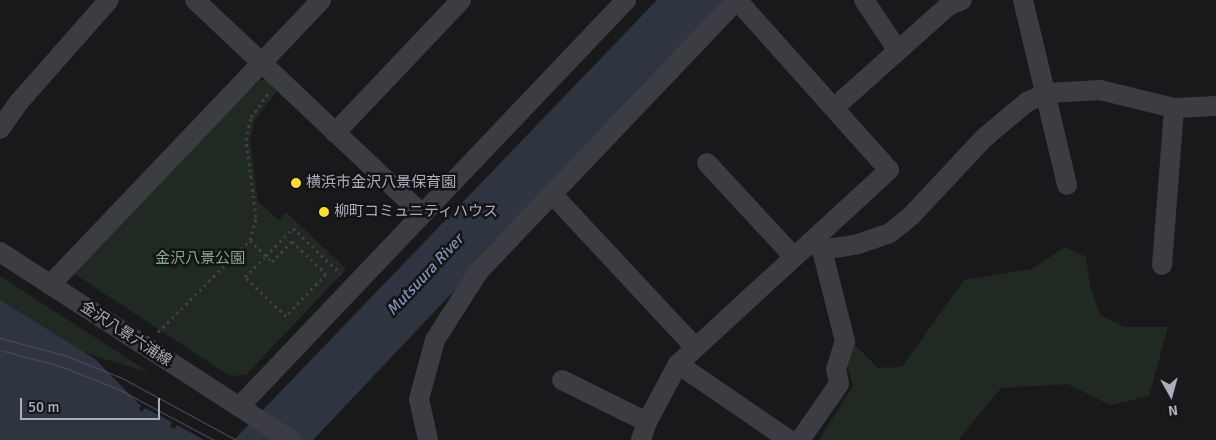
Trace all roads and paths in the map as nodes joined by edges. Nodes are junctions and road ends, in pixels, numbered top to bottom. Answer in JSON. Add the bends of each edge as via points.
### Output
{"nodes":[{"id":1,"x":108,"y":0,"type":"edge"},
{"id":2,"x":195,"y":0,"type":"edge"},
{"id":3,"x":321,"y":0,"type":"edge"},
{"id":4,"x":461,"y":0,"type":"edge"},
{"id":5,"x":626,"y":0,"type":"edge"},
{"id":6,"x":737,"y":0,"type":"edge"},
{"id":7,"x":864,"y":0,"type":"edge"},
{"id":8,"x":1024,"y":0,"type":"edge"},
{"id":9,"x":958,"y":1,"type":"edge"},
{"id":10,"x":898,"y":51,"type":"junction"},
{"id":11,"x":261,"y":62,"type":"junction"},
{"id":12,"x":280,"y":80,"type":"junction"},
{"id":13,"x":1047,"y":93,"type":"junction"},
{"id":14,"x":1216,"y":106,"type":"edge"},
{"id":15,"x":835,"y":107,"type":"junction"},
{"id":16,"x":1174,"y":108,"type":"junction"},
{"id":17,"x":0,"y":129,"type":"edge"},
{"id":18,"x":335,"y":133,"type":"junction"},
{"id":19,"x":707,"y":163,"type":"dead end"},
{"id":20,"x":1067,"y":185,"type":"dead end"},
{"id":21,"x":554,"y":195,"type":"junction"},
{"id":22,"x":422,"y":214,"type":"junction"},
{"id":23,"x":250,"y":240,"type":"junction"},
{"id":24,"x":816,"y":246,"type":"junction"},
{"id":25,"x":0,"y":252,"type":"edge"},
{"id":26,"x":266,"y":256,"type":"junction"},
{"id":27,"x":794,"y":257,"type":"junction"},
{"id":28,"x":1162,"y":265,"type":"dead end"},
{"id":29,"x":50,"y":284,"type":"junction"},
{"id":30,"x":354,"y":286,"type":"junction"},
{"id":31,"x":145,"y":346,"type":"junction"},
{"id":32,"x":694,"y":346,"type":"junction"},
{"id":33,"x":678,"y":364,"type":"junction"},
{"id":34,"x":562,"y":380,"type":"dead end"},
{"id":35,"x":246,"y":411,"type":"junction"},
{"id":36,"x":644,"y":431,"type":"edge"},
{"id":37,"x":290,"y":440,"type":"edge"},
{"id":38,"x":428,"y":440,"type":"edge"},
{"id":39,"x":789,"y":440,"type":"edge"},
{"id":40,"x":800,"y":440,"type":"edge"}],
"edges":[{"from":1,"to":17,"type":"street"},
{"from":2,"to":11,"type":"street"},
{"from":3,"to":11,"type":"street"},
{"from":4,"to":18,"type":"street"},
{"from":5,"to":22,"type":"street"},
{"from":6,"to":15,"type":"street"},
{"from":6,"to":21,"type":"street"},
{"from":7,"to":10,"type":"street"},
{"from":8,"to":13,"type":"street"},
{"from":9,"to":10,"type":"street"},
{"from":10,"to":15,"type":"street"},
{"from":11,"to":12,"type":"street"},
{"from":11,"to":29,"type":"street"},
{"from":12,"to":18,"type":"street"},
{"from":12,"to":23,"type":"path","via":[[251,117],[246,140],[256,217]]},
{"from":13,"to":16,"type":"street","via":[[1100,90]]},
{"from":13,"to":20,"type":"street"},
{"from":13,"to":24,"type":"street","via":[[1027,102],[984,138],[911,216],[890,233],[858,244]]},
{"from":14,"to":16,"type":"street"},
{"from":15,"to":24,"type":"street","via":[[889,170]]},
{"from":16,"to":28,"type":"street"},
{"from":18,"to":22,"type":"street"},
{"from":19,"to":27,"type":"street"},
{"from":21,"to":32,"type":"street"},
{"from":21,"to":38,"type":"street","via":[[479,271],[434,340],[419,399]]},
{"from":22,"to":30,"type":"street"},
{"from":23,"to":26,"type":"path"},
{"from":23,"to":31,"type":"path"},
{"from":24,"to":27,"type":"street"},
{"from":24,"to":40,"type":"street","via":[[845,341],[836,369],[839,384]]},
{"from":25,"to":29,"type":"street","name":"金沢八景六浦線"},
{"from":26,"to":26,"type":"path","via":[[272,262],[292,241],[326,274],[286,316],[245,277]]},
{"from":26,"to":30,"type":"path","via":[[293,228]]},
{"from":27,"to":32,"type":"street"},
{"from":29,"to":31,"type":"street","name":"金沢八景六浦線"},
{"from":30,"to":35,"type":"street"},
{"from":31,"to":35,"type":"street","name":"金沢八景六浦線"},
{"from":32,"to":33,"type":"street"},
{"from":33,"to":36,"type":"street"},
{"from":33,"to":39,"type":"street"},
{"from":34,"to":36,"type":"street"},
{"from":35,"to":37,"type":"street","name":"金沢八景六浦線"}]}
